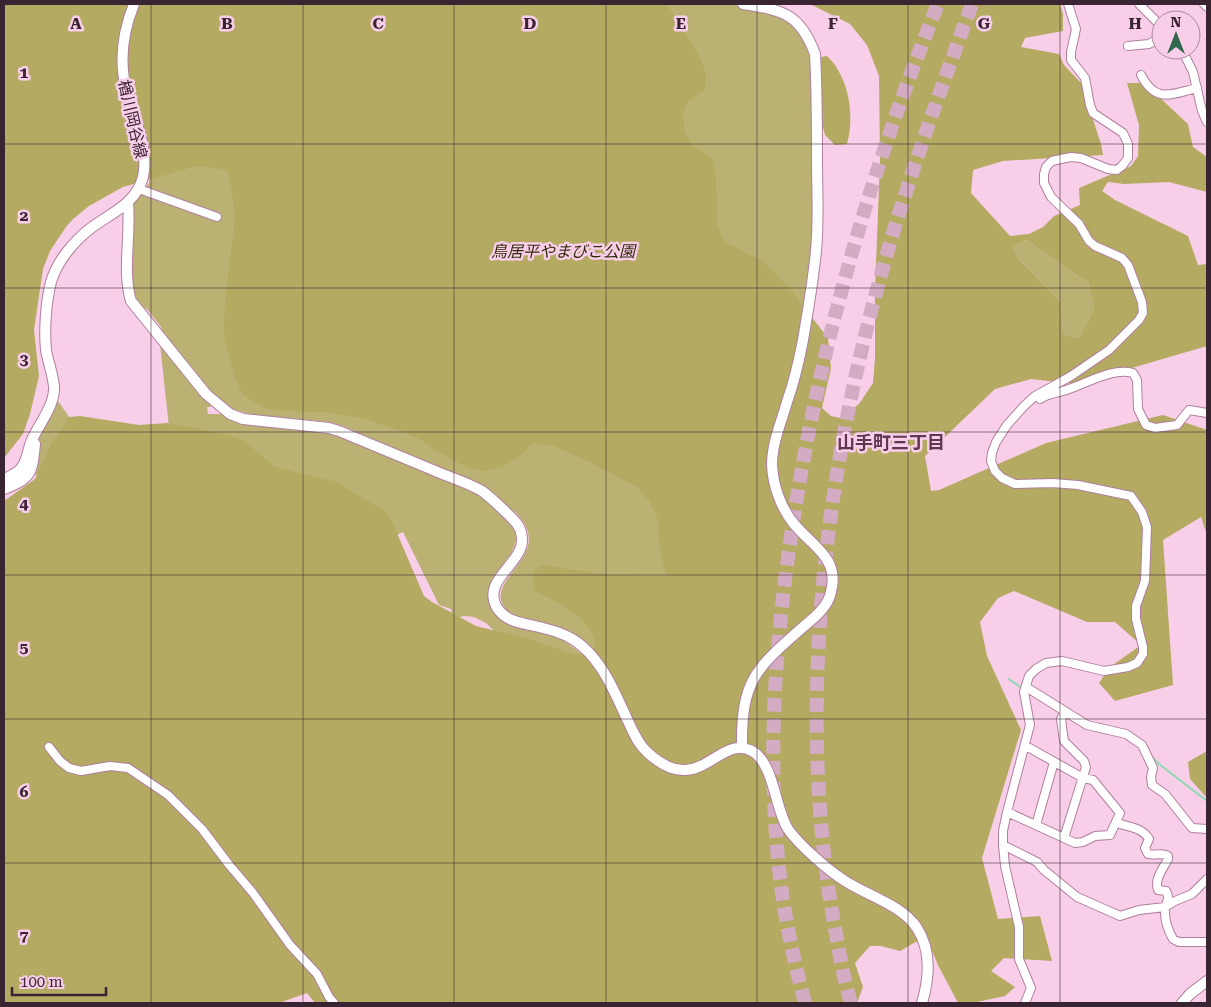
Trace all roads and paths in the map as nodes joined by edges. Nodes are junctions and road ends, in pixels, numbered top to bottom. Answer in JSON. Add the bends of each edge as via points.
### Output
{"nodes":[{"id":1,"x":134,"y":4,"type":"edge"},
{"id":2,"x":743,"y":4,"type":"edge"},
{"id":3,"x":1068,"y":4,"type":"edge"},
{"id":4,"x":1140,"y":4,"type":"edge"},
{"id":5,"x":1204,"y":4,"type":"edge"},
{"id":6,"x":1207,"y":7,"type":"edge"},
{"id":7,"x":1151,"y":16,"type":"edge"},
{"id":8,"x":1151,"y":43,"type":"edge"},
{"id":9,"x":1128,"y":46,"type":"dead end"},
{"id":10,"x":1187,"y":60,"type":"edge"},
{"id":11,"x":1141,"y":75,"type":"dead end"},
{"id":12,"x":1197,"y":90,"type":"junction"},
{"id":13,"x":1207,"y":93,"type":"edge"},
{"id":14,"x":1207,"y":122,"type":"edge"},
{"id":15,"x":139,"y":188,"type":"junction"},
{"id":16,"x":128,"y":203,"type":"junction"},
{"id":17,"x":217,"y":217,"type":"dead end"},
{"id":18,"x":1024,"y":406,"type":"junction"},
{"id":19,"x":1207,"y":413,"type":"edge"},
{"id":20,"x":36,"y":433,"type":"junction"},
{"id":21,"x":4,"y":479,"type":"edge"},
{"id":22,"x":4,"y":489,"type":"edge"},
{"id":23,"x":1026,"y":686,"type":"junction"},
{"id":24,"x":1065,"y":712,"type":"junction"},
{"id":25,"x":1026,"y":746,"type":"junction"},
{"id":26,"x":49,"y":747,"type":"dead end"},
{"id":27,"x":742,"y":748,"type":"junction"},
{"id":28,"x":1054,"y":762,"type":"junction"},
{"id":29,"x":1083,"y":778,"type":"junction"},
{"id":30,"x":1007,"y":812,"type":"junction"},
{"id":31,"x":1116,"y":823,"type":"junction"},
{"id":32,"x":1036,"y":825,"type":"junction"},
{"id":33,"x":1207,"y":830,"type":"edge"},
{"id":34,"x":1064,"y":838,"type":"junction"},
{"id":35,"x":1003,"y":845,"type":"junction"},
{"id":36,"x":1207,"y":879,"type":"edge"},
{"id":37,"x":1165,"y":907,"type":"junction"},
{"id":38,"x":1207,"y":942,"type":"edge"},
{"id":39,"x":1207,"y":981,"type":"edge"},
{"id":40,"x":334,"y":1003,"type":"edge"},
{"id":41,"x":922,"y":1003,"type":"edge"},
{"id":42,"x":1025,"y":1003,"type":"edge"},
{"id":43,"x":1182,"y":1003,"type":"edge"}],
"edges":[{"from":1,"to":15,"type":"street","name":"楢川岡谷線","via":[[122,52],[127,94],[142,144],[144,163]]},
{"from":2,"to":27,"type":"street","via":[[764,6],[784,13],[802,29],[815,54],[816,250],[803,343],[775,442],[772,465],[776,488],[786,513],[824,553],[833,573],[832,592],[825,606],[756,673],[744,705]]},
{"from":3,"to":18,"type":"street","via":[[1076,29],[1071,60],[1085,78],[1093,113],[1123,133],[1128,144],[1128,158],[1117,170],[1081,158],[1061,158],[1046,167],[1044,183],[1050,197],[1079,224],[1089,241],[1122,258],[1128,265],[1143,313],[1109,350]]},
{"from":4,"to":7,"type":"street"},
{"from":5,"to":6,"type":"street"},
{"from":8,"to":9,"type":"street"},
{"from":10,"to":12,"type":"street","via":[[1194,72]]},
{"from":11,"to":12,"type":"street","via":[[1150,90],[1164,96]]},
{"from":12,"to":13,"type":"street"},
{"from":12,"to":14,"type":"street"},
{"from":15,"to":16,"type":"street","name":"楢川岡谷線"},
{"from":15,"to":17,"type":"street"},
{"from":16,"to":20,"type":"street","name":"楢川岡谷線","via":[[79,238],[58,266],[51,282],[45,328],[54,388]]},
{"from":16,"to":27,"type":"street","via":[[127,288],[131,301],[219,406],[243,419],[339,431],[482,491],[517,523],[522,534],[517,555],[494,589],[494,599],[502,614],[517,623],[563,634],[580,644],[603,670],[638,741],[666,766],[690,770],[730,750]]},
{"from":18,"to":19,"type":"street","via":[[1103,375],[1128,372],[1133,373],[1137,380],[1138,409],[1146,426],[1177,425],[1189,410]]},
{"from":18,"to":23,"type":"street","via":[[1007,424],[992,453],[995,471],[1002,478],[1015,484],[1078,485],[1131,496],[1142,512],[1146,527],[1145,580],[1136,606],[1136,619],[1144,646],[1137,663],[1128,668],[1104,671],[1062,661],[1052,662],[1036,669]]},
{"from":20,"to":21,"type":"street","name":"楢川岡谷線","via":[[23,466]]},
{"from":20,"to":22,"type":"street","name":"楢川岡谷線","via":[[30,473],[21,482]]},
{"from":23,"to":24,"type":"street"},
{"from":23,"to":25,"type":"street","via":[[1024,692],[1030,725]]},
{"from":24,"to":29,"type":"street","via":[[1061,719],[1064,741],[1084,761]]},
{"from":24,"to":33,"type":"street","via":[[1087,725],[1126,734],[1142,745],[1153,768],[1152,785],[1165,794],[1192,828]]},
{"from":25,"to":28,"type":"street"},
{"from":25,"to":30,"type":"street"},
{"from":26,"to":40,"type":"street","via":[[69,768],[81,771],[110,766],[128,768],[168,795],[202,829],[290,945],[317,974]]},
{"from":27,"to":41,"type":"street","via":[[753,752],[763,762],[787,826],[799,840],[838,876],[906,916],[915,925],[922,936],[928,961]]},
{"from":28,"to":29,"type":"street"},
{"from":28,"to":32,"type":"street"},
{"from":29,"to":31,"type":"street","via":[[1093,780],[1120,813]]},
{"from":29,"to":34,"type":"street"},
{"from":30,"to":32,"type":"street"},
{"from":30,"to":35,"type":"street"},
{"from":31,"to":34,"type":"street","via":[[1110,835],[1075,843]]},
{"from":31,"to":37,"type":"street","via":[[1138,828],[1146,835],[1149,839],[1145,848],[1148,854],[1168,856],[1157,882],[1158,890],[1168,894]]},
{"from":32,"to":34,"type":"street"},
{"from":35,"to":37,"type":"street","via":[[1037,862],[1077,897],[1112,914],[1120,916]]},
{"from":35,"to":42,"type":"street","via":[[1019,927],[1019,959],[1031,988]]},
{"from":36,"to":37,"type":"street","via":[[1192,894]]},
{"from":37,"to":38,"type":"street","via":[[1175,941]]},
{"from":39,"to":43,"type":"street"}]}
